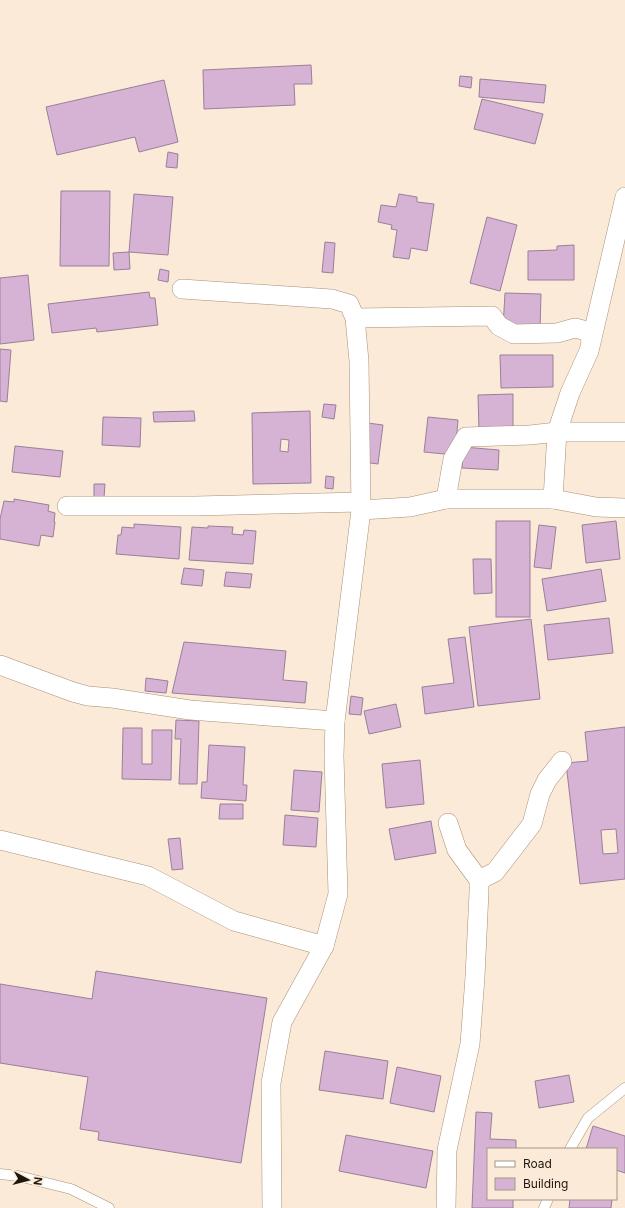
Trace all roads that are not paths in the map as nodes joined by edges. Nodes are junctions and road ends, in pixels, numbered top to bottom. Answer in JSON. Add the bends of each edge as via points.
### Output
{"nodes":[{"id":1,"x":625,"y":197,"type":"edge"},
{"id":2,"x":182,"y":289,"type":"dead end"},
{"id":3,"x":355,"y":318,"type":"junction"},
{"id":4,"x":591,"y":339,"type":"junction"},
{"id":5,"x":557,"y":432,"type":"junction"},
{"id":6,"x":625,"y":432,"type":"edge"},
{"id":7,"x":446,"y":499,"type":"junction"},
{"id":8,"x":553,"y":499,"type":"junction"},
{"id":9,"x":67,"y":506,"type":"dead end"},
{"id":10,"x":361,"y":506,"type":"junction"},
{"id":11,"x":625,"y":508,"type":"edge"},
{"id":12,"x":0,"y":665,"type":"edge"},
{"id":13,"x":335,"y":721,"type":"junction"},
{"id":14,"x":562,"y":761,"type":"dead end"},
{"id":15,"x":448,"y":823,"type":"dead end"},
{"id":16,"x":0,"y":840,"type":"edge"},
{"id":17,"x":478,"y":880,"type":"junction"},
{"id":18,"x":324,"y":946,"type":"junction"},
{"id":19,"x":625,"y":1088,"type":"edge"},
{"id":20,"x":571,"y":1148,"type":"edge"},
{"id":21,"x":0,"y":1174,"type":"edge"},
{"id":22,"x":109,"y":1208,"type":"edge"},
{"id":23,"x":272,"y":1208,"type":"edge"},
{"id":24,"x":446,"y":1208,"type":"edge"}],
"edges":[{"from":1,"to":4,"type":"street"},
{"from":2,"to":3,"type":"street","via":[[332,299],[349,304]]},
{"from":3,"to":4,"type":"street","via":[[492,316],[499,326],[514,334],[557,334],[575,328],[587,331]]},
{"from":3,"to":10,"type":"street","via":[[359,361]]},
{"from":4,"to":5,"type":"street","via":[[589,351],[570,393]]},
{"from":5,"to":6,"type":"street"},
{"from":5,"to":7,"type":"street","via":[[466,437],[453,459]]},
{"from":5,"to":8,"type":"street"},
{"from":7,"to":8,"type":"street"},
{"from":7,"to":10,"type":"street","via":[[410,507]]},
{"from":8,"to":11,"type":"street","via":[[596,507]]},
{"from":9,"to":10,"type":"street"},
{"from":10,"to":13,"type":"street"},
{"from":12,"to":13,"type":"street","via":[[88,696],[190,710]]},
{"from":13,"to":18,"type":"street","via":[[338,894]]},
{"from":14,"to":17,"type":"street","via":[[540,794],[532,824],[495,872]]},
{"from":15,"to":17,"type":"street","via":[[457,850]]},
{"from":16,"to":18,"type":"street","via":[[148,876],[234,921]]},
{"from":17,"to":24,"type":"street","via":[[470,1044],[447,1150]]},
{"from":18,"to":23,"type":"street","via":[[282,1022],[271,1083]]},
{"from":19,"to":20,"type":"lane","via":[[588,1118]]},
{"from":21,"to":22,"type":"lane","via":[[71,1189]]}]}
